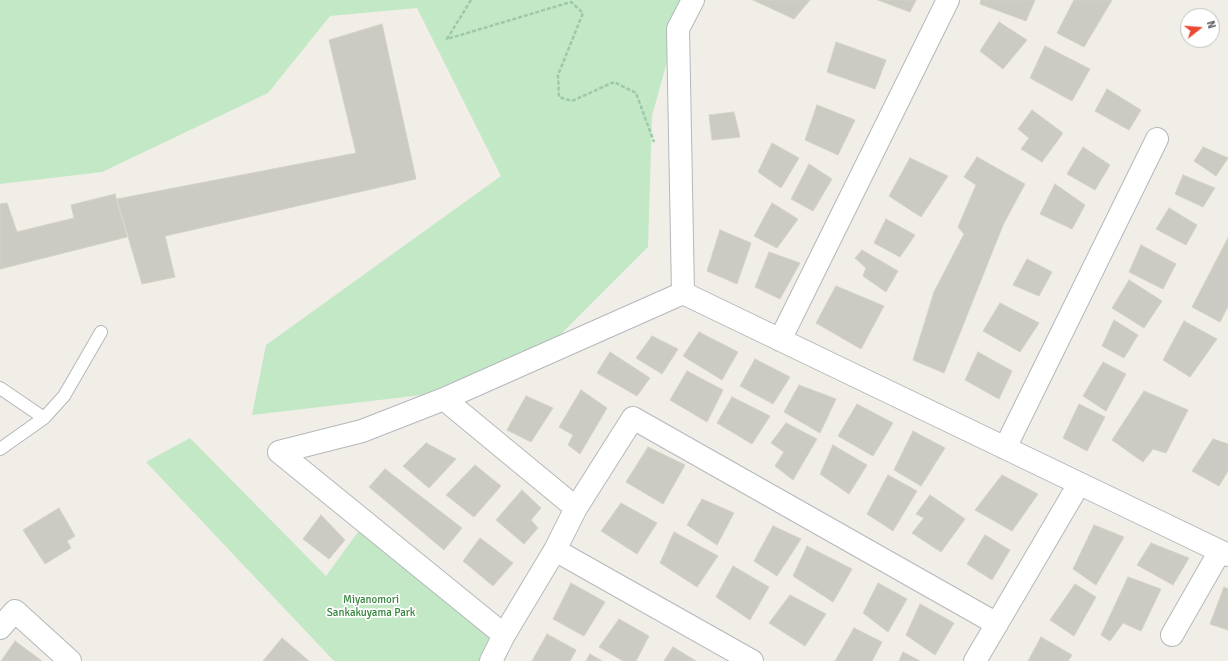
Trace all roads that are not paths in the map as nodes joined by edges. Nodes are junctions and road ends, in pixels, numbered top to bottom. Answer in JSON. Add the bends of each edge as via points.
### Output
{"nodes":[{"id":1,"x":693,"y":0,"type":"edge"},
{"id":2,"x":948,"y":0,"type":"edge"},
{"id":3,"x":1157,"y":139,"type":"dead end"},
{"id":4,"x":683,"y":293,"type":"junction"},
{"id":5,"x":100,"y":332,"type":"dead end"},
{"id":6,"x":780,"y":340,"type":"junction"},
{"id":7,"x":0,"y":388,"type":"edge"},
{"id":8,"x":444,"y":399,"type":"junction"},
{"id":9,"x":44,"y":418,"type":"junction"},
{"id":10,"x":1005,"y":448,"type":"junction"},
{"id":11,"x":0,"y":449,"type":"edge"},
{"id":12,"x":1079,"y":484,"type":"junction"},
{"id":13,"x":576,"y":508,"type":"junction"},
{"id":14,"x":554,"y":550,"type":"junction"},
{"id":15,"x":1224,"y":553,"type":"edge"},
{"id":16,"x":997,"y":624,"type":"junction"},
{"id":17,"x":0,"y":628,"type":"edge"},
{"id":18,"x":504,"y":635,"type":"junction"},
{"id":19,"x":1172,"y":635,"type":"dead end"},
{"id":20,"x":70,"y":661,"type":"edge"},
{"id":21,"x":491,"y":661,"type":"edge"},
{"id":22,"x":752,"y":661,"type":"edge"},
{"id":23,"x":975,"y":661,"type":"edge"}],
"edges":[{"from":1,"to":4,"type":"street","via":[[678,29]]},
{"from":2,"to":6,"type":"street"},
{"from":3,"to":10,"type":"street"},
{"from":4,"to":6,"type":"street"},
{"from":4,"to":8,"type":"street"},
{"from":5,"to":9,"type":"lane","via":[[64,396]]},
{"from":6,"to":10,"type":"street"},
{"from":7,"to":9,"type":"lane"},
{"from":8,"to":13,"type":"street"},
{"from":8,"to":18,"type":"street","via":[[362,432],[279,452]]},
{"from":9,"to":11,"type":"lane"},
{"from":10,"to":12,"type":"street"},
{"from":12,"to":15,"type":"street"},
{"from":12,"to":16,"type":"street"},
{"from":13,"to":14,"type":"street"},
{"from":13,"to":16,"type":"street","via":[[633,418]]},
{"from":14,"to":18,"type":"street"},
{"from":14,"to":22,"type":"street"},
{"from":15,"to":19,"type":"street"},
{"from":16,"to":23,"type":"street"},
{"from":17,"to":20,"type":"street","via":[[15,611]]},
{"from":18,"to":21,"type":"street"}]}
